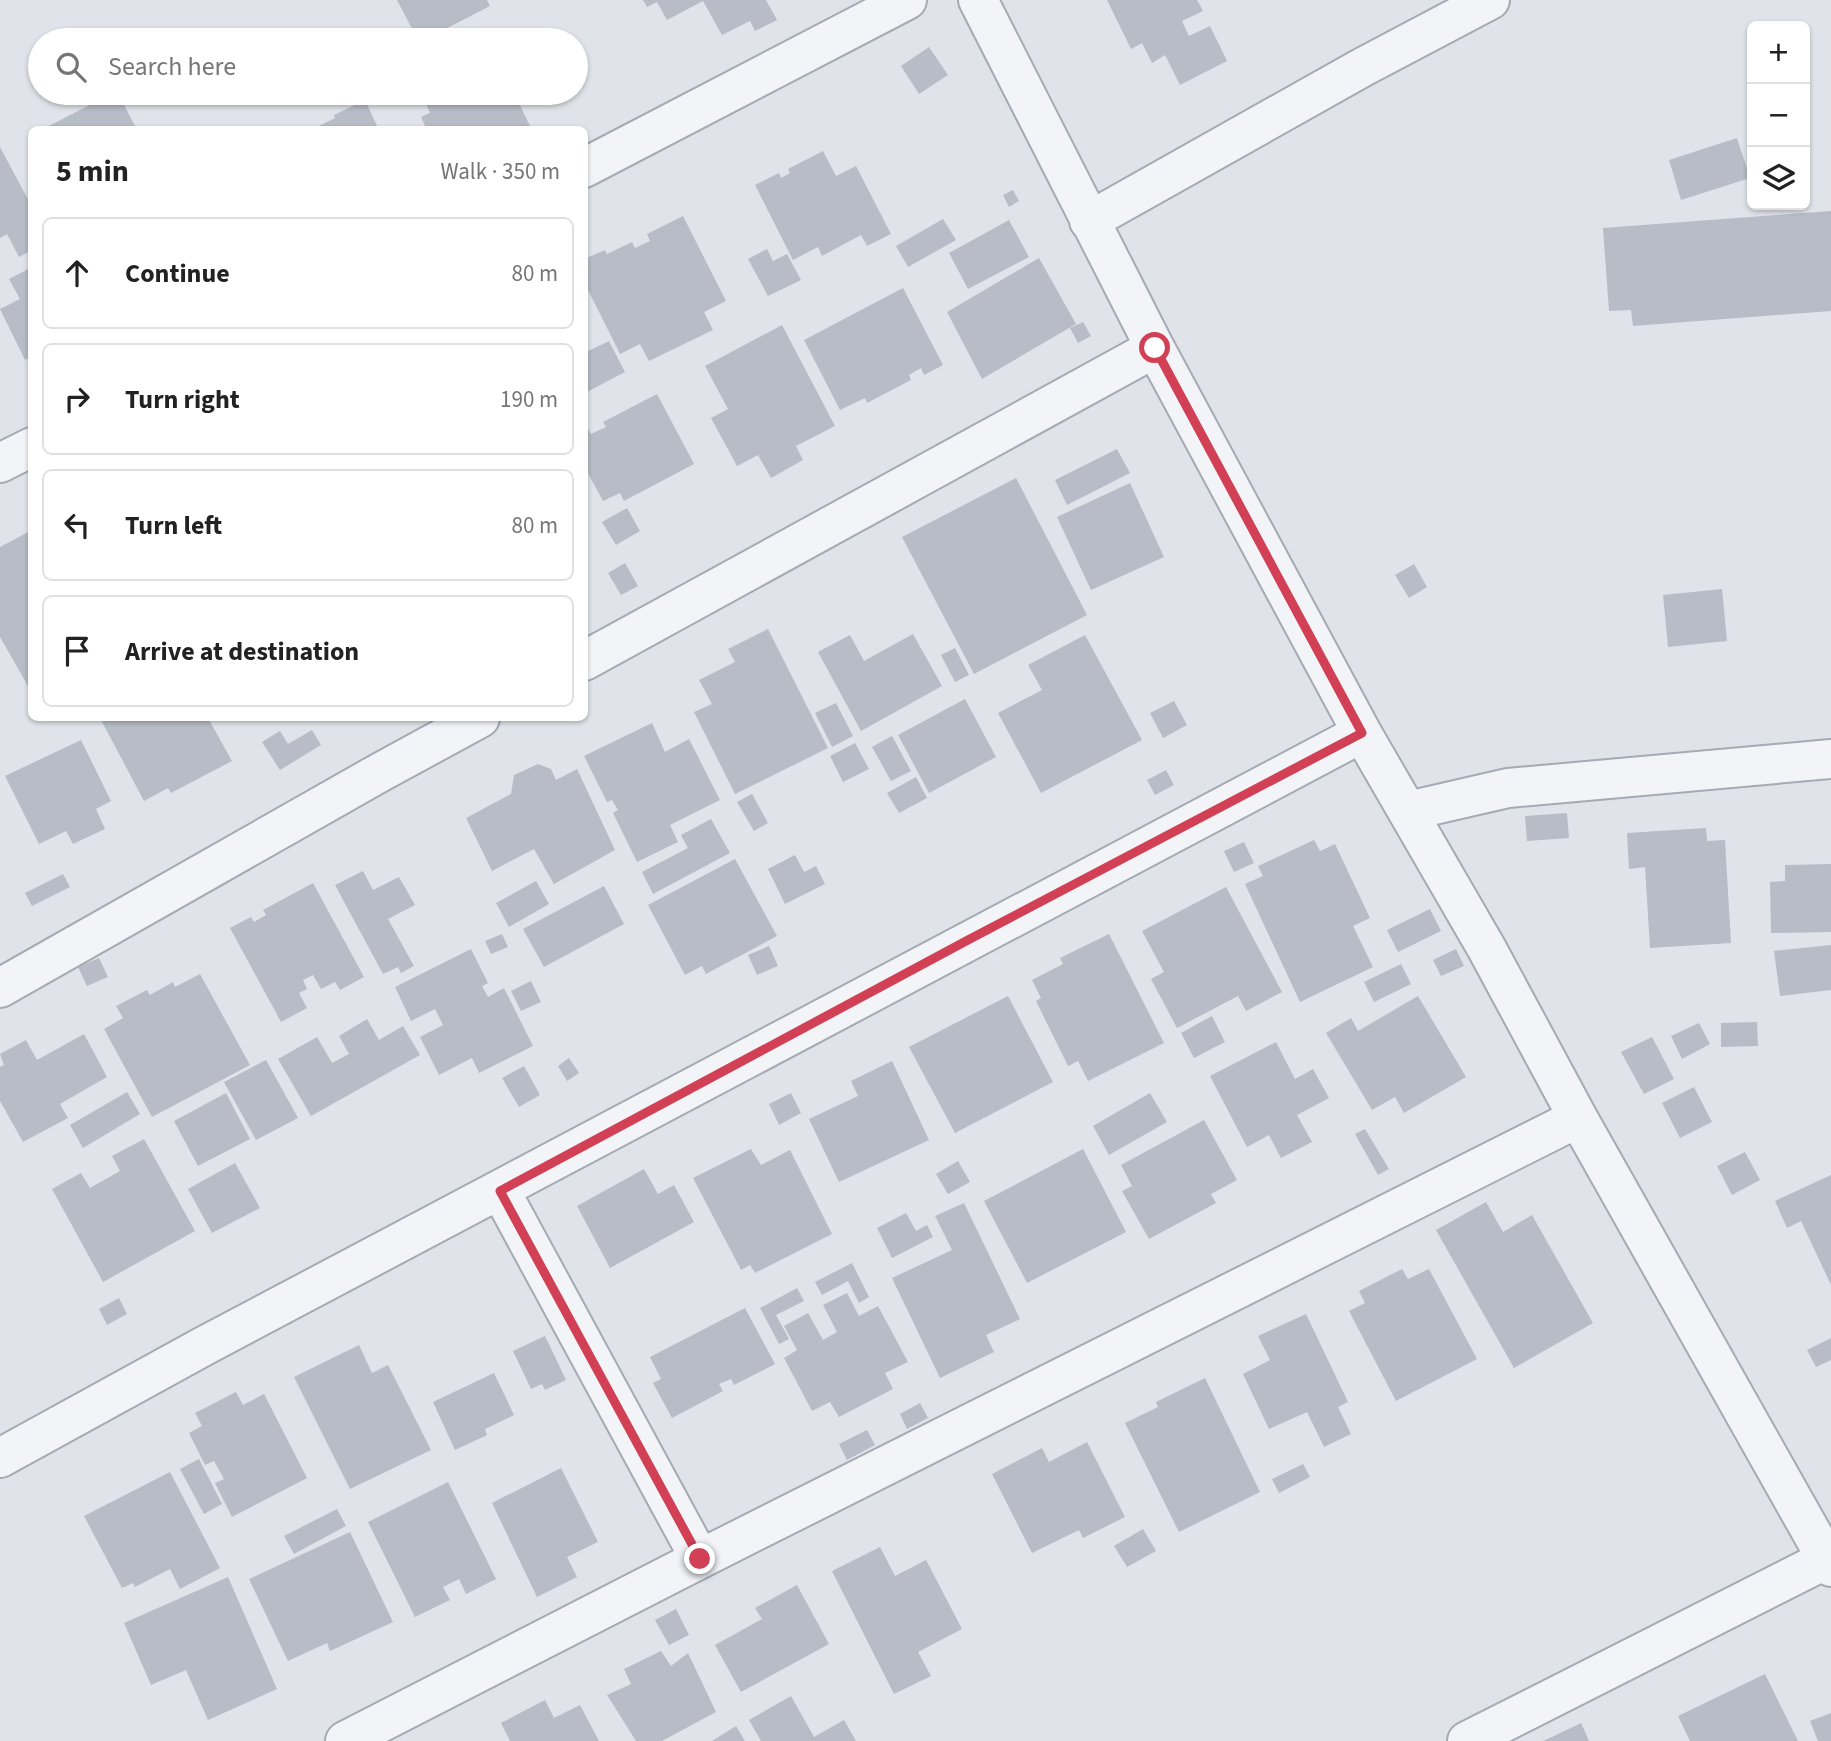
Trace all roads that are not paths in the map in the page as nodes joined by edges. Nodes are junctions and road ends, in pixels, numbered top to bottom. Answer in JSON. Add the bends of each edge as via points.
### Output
{"nodes":[{"id":1,"x":907,"y":0,"type":"edge"},
{"id":2,"x":978,"y":0,"type":"edge"},
{"id":3,"x":1490,"y":0,"type":"edge"},
{"id":4,"x":588,"y":166,"type":"edge"},
{"id":5,"x":1089,"y":221,"type":"junction"},
{"id":6,"x":1155,"y":348,"type":"junction"},
{"id":7,"x":28,"y":449,"type":"edge"},
{"id":8,"x":0,"y":463,"type":"edge"},
{"id":9,"x":588,"y":659,"type":"edge"},
{"id":10,"x":475,"y":721,"type":"edge"},
{"id":11,"x":1362,"y":733,"type":"junction"},
{"id":12,"x":1831,"y":758,"type":"edge"},
{"id":13,"x":1408,"y":811,"type":"junction"},
{"id":14,"x":0,"y":988,"type":"edge"},
{"id":15,"x":1578,"y":1118,"type":"junction"},
{"id":16,"x":500,"y":1191,"type":"junction"},
{"id":17,"x":0,"y":1458,"type":"edge"},
{"id":18,"x":700,"y":1559,"type":"junction"},
{"id":19,"x":1829,"y":1563,"type":"edge"},
{"id":20,"x":345,"y":1741,"type":"edge"},
{"id":21,"x":1467,"y":1741,"type":"edge"}],
"edges":[{"from":1,"to":4,"type":"street"},
{"from":2,"to":5,"type":"street"},
{"from":3,"to":5,"type":"street"},
{"from":5,"to":6,"type":"street"},
{"from":6,"to":9,"type":"street"},
{"from":6,"to":11,"type":"street"},
{"from":7,"to":8,"type":"street"},
{"from":10,"to":14,"type":"street"},
{"from":11,"to":13,"type":"street"},
{"from":11,"to":16,"type":"street"},
{"from":12,"to":13,"type":"street","via":[[1508,788]]},
{"from":13,"to":15,"type":"street"},
{"from":15,"to":18,"type":"street"},
{"from":15,"to":19,"type":"street"},
{"from":16,"to":17,"type":"street"},
{"from":16,"to":18,"type":"street"},
{"from":18,"to":20,"type":"street"},
{"from":19,"to":21,"type":"street"}]}
